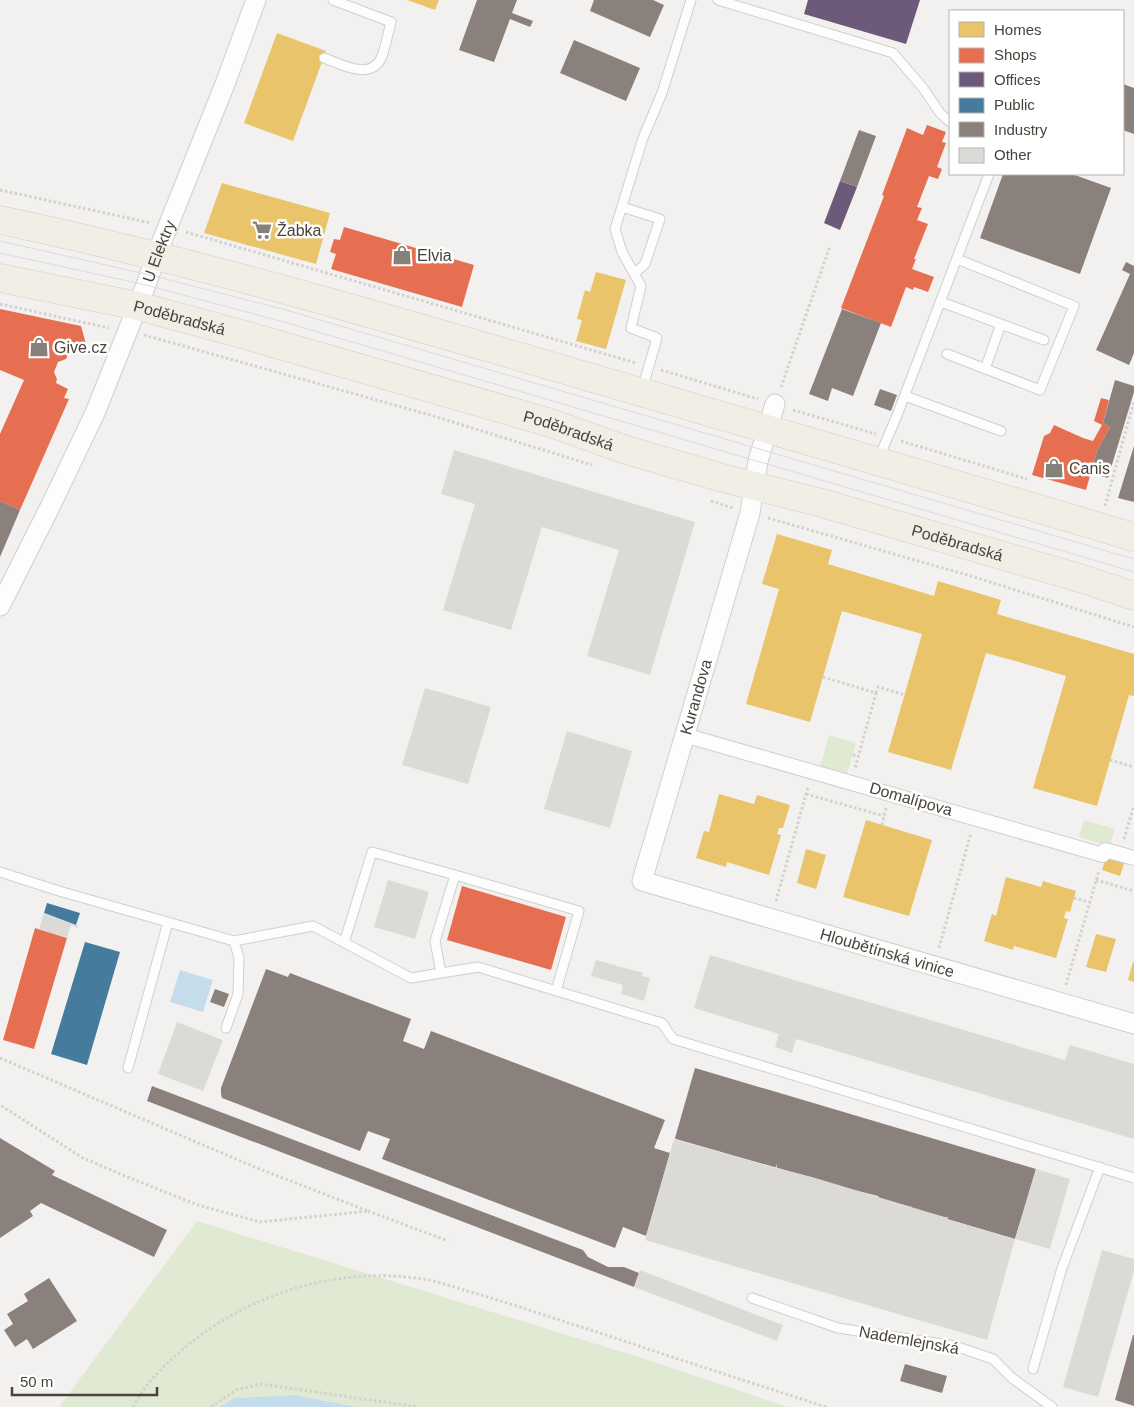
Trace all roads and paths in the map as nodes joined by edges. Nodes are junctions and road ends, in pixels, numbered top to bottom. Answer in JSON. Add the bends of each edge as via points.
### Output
{"nodes":[{"id":1,"x":256,"y":0,"type":"edge"},
{"id":2,"x":333,"y":0,"type":"edge"},
{"id":3,"x":691,"y":0,"type":"edge"},
{"id":4,"x":718,"y":0,"type":"edge"},
{"id":5,"x":324,"y":58,"type":"dead end"},
{"id":6,"x":949,"y":121,"type":"edge"},
{"id":7,"x":989,"y":175,"type":"edge"},
{"id":8,"x":622,"y":207,"type":"junction"},
{"id":9,"x":0,"y":220,"type":"edge"},
{"id":10,"x":830,"y":246,"type":"dead end"},
{"id":11,"x":156,"y":256,"type":"junction"},
{"id":12,"x":956,"y":260,"type":"junction"},
{"id":13,"x":634,"y":274,"type":"junction"},
{"id":14,"x":0,"y":278,"type":"edge"},
{"id":15,"x":941,"y":302,"type":"junction"},
{"id":16,"x":0,"y":304,"type":"edge"},
{"id":17,"x":138,"y":306,"type":"junction"},
{"id":18,"x":1001,"y":324,"type":"junction"},
{"id":19,"x":128,"y":332,"type":"junction"},
{"id":20,"x":1044,"y":340,"type":"dead end"},
{"id":21,"x":947,"y":354,"type":"dead end"},
{"id":22,"x":985,"y":369,"type":"junction"},
{"id":23,"x":641,"y":392,"type":"junction"},
{"id":24,"x":905,"y":396,"type":"junction"},
{"id":25,"x":1134,"y":401,"type":"edge"},
{"id":26,"x":771,"y":417,"type":"junction"},
{"id":27,"x":1002,"y":431,"type":"dead end"},
{"id":28,"x":877,"y":462,"type":"junction"},
{"id":29,"x":596,"y":466,"type":"dead end"},
{"id":30,"x":754,"y":486,"type":"junction"},
{"id":31,"x":707,"y":500,"type":"dead end"},
{"id":32,"x":1106,"y":503,"type":"dead end"},
{"id":33,"x":750,"y":513,"type":"junction"},
{"id":34,"x":1134,"y":537,"type":"edge"},
{"id":35,"x":1134,"y":596,"type":"edge"},
{"id":36,"x":0,"y":606,"type":"edge"},
{"id":37,"x":1134,"y":627,"type":"edge"},
{"id":38,"x":823,"y":677,"type":"dead end"},
{"id":39,"x":876,"y":693,"type":"junction"},
{"id":40,"x":905,"y":695,"type":"dead end"},
{"id":41,"x":684,"y":735,"type":"junction"},
{"id":42,"x":853,"y":754,"type":"dead end"},
{"id":43,"x":859,"y":756,"type":"junction"},
{"id":44,"x":1110,"y":760,"type":"dead end"},
{"id":45,"x":1134,"y":767,"type":"edge"},
{"id":46,"x":812,"y":771,"type":"junction"},
{"id":47,"x":851,"y":782,"type":"junction"},
{"id":48,"x":806,"y":794,"type":"junction"},
{"id":49,"x":1134,"y":805,"type":"edge"},
{"id":50,"x":976,"y":818,"type":"junction"},
{"id":51,"x":882,"y":824,"type":"dead end"},
{"id":52,"x":1120,"y":854,"type":"junction"},
{"id":53,"x":1103,"y":855,"type":"junction"},
{"id":54,"x":1134,"y":858,"type":"edge"},
{"id":55,"x":0,"y":872,"type":"edge"},
{"id":56,"x":456,"y":875,"type":"junction"},
{"id":57,"x":1096,"y":880,"type":"junction"},
{"id":58,"x":642,"y":882,"type":"joint"},
{"id":59,"x":1134,"y":891,"type":"edge"},
{"id":60,"x":1074,"y":898,"type":"dead end"},
{"id":61,"x":776,"y":902,"type":"dead end"},
{"id":62,"x":1090,"y":902,"type":"junction"},
{"id":63,"x":168,"y":922,"type":"junction"},
{"id":64,"x":234,"y":941,"type":"junction"},
{"id":65,"x":344,"y":943,"type":"junction"},
{"id":66,"x":940,"y":948,"type":"dead end"},
{"id":67,"x":441,"y":973,"type":"junction"},
{"id":68,"x":1066,"y":985,"type":"dead end"},
{"id":69,"x":556,"y":991,"type":"junction"},
{"id":70,"x":1134,"y":1024,"type":"edge"},
{"id":71,"x":226,"y":1028,"type":"dead end"},
{"id":72,"x":0,"y":1058,"type":"edge"},
{"id":73,"x":128,"y":1068,"type":"dead end"},
{"id":74,"x":0,"y":1105,"type":"edge"},
{"id":75,"x":1100,"y":1167,"type":"junction"},
{"id":76,"x":1134,"y":1178,"type":"edge"},
{"id":77,"x":368,"y":1211,"type":"junction"},
{"id":78,"x":448,"y":1241,"type":"dead end"},
{"id":79,"x":752,"y":1298,"type":"dead end"},
{"id":80,"x":1032,"y":1369,"type":"dead end"},
{"id":81,"x":133,"y":1407,"type":"edge"},
{"id":82,"x":211,"y":1407,"type":"edge"},
{"id":83,"x":418,"y":1407,"type":"edge"},
{"id":84,"x":826,"y":1407,"type":"edge"},
{"id":85,"x":1052,"y":1407,"type":"edge"}],
"edges":[{"from":1,"to":11,"type":"street","name":"U Elektry"},
{"from":2,"to":5,"type":"lane","via":[[391,22],[382,57],[370,70],[355,69]]},
{"from":3,"to":8,"type":"lane"},
{"from":4,"to":6,"type":"lane","via":[[893,54]]},
{"from":7,"to":12,"type":"lane"},
{"from":8,"to":13,"type":"lane","via":[[615,229]]},
{"from":8,"to":13,"type":"lane","via":[[660,219],[645,264]]},
{"from":9,"to":11,"type":"main road"},
{"from":10,"to":26,"type":"path"},
{"from":11,"to":17,"type":"street","name":"U Elektry"},
{"from":11,"to":23,"type":"main road","via":[[380,316]]},
{"from":12,"to":15,"type":"lane"},
{"from":12,"to":22,"type":"lane","via":[[1074,306],[1040,390]]},
{"from":13,"to":23,"type":"lane","via":[[641,286],[631,328],[657,338]]},
{"from":14,"to":17,"type":"main road","name":"Poděbradská"},
{"from":15,"to":18,"type":"lane"},
{"from":15,"to":24,"type":"lane"},
{"from":16,"to":19,"type":"path"},
{"from":17,"to":19,"type":"street","name":"U Elektry"},
{"from":17,"to":30,"type":"main road","name":"Poděbradská","via":[[541,420],[623,449]]},
{"from":18,"to":20,"type":"lane"},
{"from":18,"to":22,"type":"lane"},
{"from":19,"to":29,"type":"path","via":[[430,415]]},
{"from":19,"to":36,"type":"street","name":"U Elektry","via":[[94,413]]},
{"from":21,"to":22,"type":"lane"},
{"from":23,"to":26,"type":"main road"},
{"from":24,"to":27,"type":"lane"},
{"from":24,"to":28,"type":"lane"},
{"from":25,"to":32,"type":"path"},
{"from":26,"to":28,"type":"main road"},
{"from":26,"to":30,"type":"street","name":"Kurandova"},
{"from":28,"to":34,"type":"main road"},
{"from":30,"to":33,"type":"street","name":"Kurandova"},
{"from":30,"to":35,"type":"main road","name":"Poděbradská","via":[[822,503]]},
{"from":31,"to":33,"type":"path"},
{"from":33,"to":37,"type":"path","via":[[971,576]]},
{"from":33,"to":41,"type":"street","name":"Kurandova"},
{"from":38,"to":39,"type":"path"},
{"from":39,"to":40,"type":"path","via":[[878,687]]},
{"from":39,"to":43,"type":"path"},
{"from":41,"to":46,"type":"street","name":"Domalípova"},
{"from":41,"to":58,"type":"street","name":"Kurandova"},
{"from":42,"to":43,"type":"path"},
{"from":43,"to":47,"type":"path"},
{"from":44,"to":45,"type":"path"},
{"from":46,"to":47,"type":"street","name":"Domalípova"},
{"from":46,"to":48,"type":"path"},
{"from":47,"to":50,"type":"street","name":"Domalípova"},
{"from":48,"to":51,"type":"path","via":[[884,816]]},
{"from":48,"to":61,"type":"path"},
{"from":49,"to":52,"type":"path"},
{"from":50,"to":53,"type":"street","name":"Domalípova"},
{"from":50,"to":66,"type":"path"},
{"from":52,"to":53,"type":"street","name":"Domalípova","via":[[1105,850]]},
{"from":52,"to":54,"type":"street","name":"Domalípova"},
{"from":53,"to":57,"type":"path"},
{"from":55,"to":63,"type":"lane"},
{"from":56,"to":65,"type":"lane","via":[[372,852]]},
{"from":56,"to":67,"type":"lane","via":[[435,941]]},
{"from":56,"to":69,"type":"lane","via":[[579,911]]},
{"from":57,"to":59,"type":"path"},
{"from":57,"to":62,"type":"path"},
{"from":58,"to":70,"type":"street","name":"Hloubětínská vinice"},
{"from":60,"to":62,"type":"path"},
{"from":62,"to":68,"type":"path"},
{"from":63,"to":64,"type":"lane"},
{"from":63,"to":73,"type":"lane"},
{"from":64,"to":65,"type":"lane","via":[[313,926]]},
{"from":64,"to":71,"type":"lane","via":[[239,958],[238,994]]},
{"from":65,"to":67,"type":"lane","via":[[411,978]]},
{"from":67,"to":69,"type":"lane","via":[[478,967]]},
{"from":69,"to":75,"type":"lane","via":[[662,1023],[673,1039]]},
{"from":72,"to":77,"type":"path","via":[[257,1168]]},
{"from":74,"to":77,"type":"path","via":[[83,1158],[198,1205],[260,1222]]},
{"from":75,"to":76,"type":"lane"},
{"from":75,"to":80,"type":"lane","via":[[1062,1268]]},
{"from":77,"to":78,"type":"path"},
{"from":79,"to":85,"type":"lane","name":"Nademlejnská","via":[[838,1328],[955,1346],[993,1359],[1012,1378]]},
{"from":81,"to":84,"type":"path","via":[[146,1386],[182,1349],[239,1310],[282,1292],[328,1280],[381,1275],[424,1279],[485,1296]]},
{"from":82,"to":83,"type":"path","via":[[236,1390],[261,1384]]}]}
